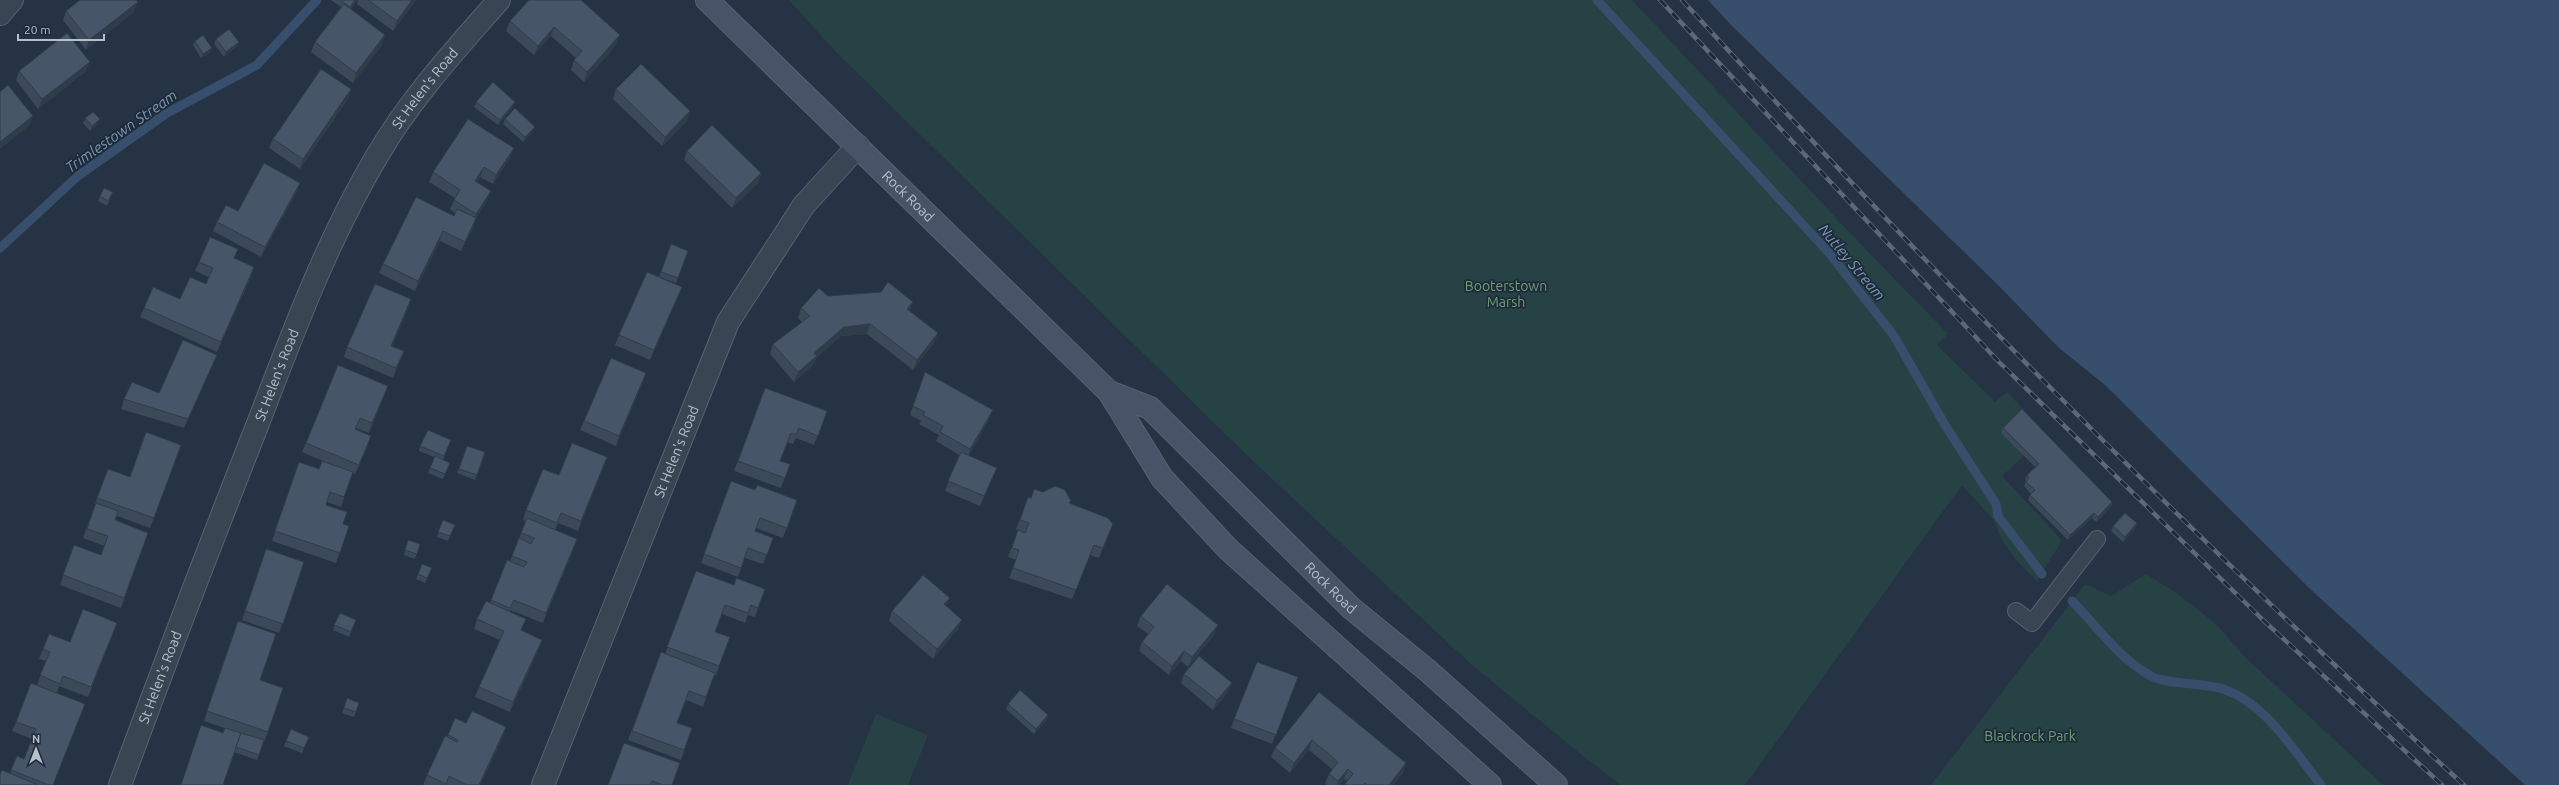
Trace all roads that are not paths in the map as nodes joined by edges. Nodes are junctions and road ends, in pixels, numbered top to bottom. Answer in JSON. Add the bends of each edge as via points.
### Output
{"nodes":[{"id":1,"x":12,"y":0,"type":"edge"},
{"id":2,"x":499,"y":0,"type":"edge"},
{"id":3,"x":707,"y":0,"type":"edge"},
{"id":4,"x":0,"y":14,"type":"edge"},
{"id":5,"x":858,"y":146,"type":"junction"},
{"id":6,"x":1109,"y":392,"type":"junction"},
{"id":7,"x":2097,"y":539,"type":"dead end"},
{"id":8,"x":2016,"y":612,"type":"dead end"},
{"id":9,"x":120,"y":785,"type":"edge"},
{"id":10,"x":543,"y":785,"type":"edge"},
{"id":11,"x":1490,"y":785,"type":"edge"},
{"id":12,"x":1556,"y":785,"type":"edge"}],
"edges":[{"from":1,"to":4,"type":"street"},
{"from":2,"to":9,"type":"street","name":"St Helen's Road","via":[[440,67],[376,156],[330,248],[283,358],[170,647]]},
{"from":3,"to":5,"type":"main road","name":"Rock Road"},
{"from":5,"to":6,"type":"main road","name":"Rock Road"},
{"from":5,"to":10,"type":"street","name":"St Helen's Road","via":[[804,205],[728,322]]},
{"from":6,"to":11,"type":"main road","name":"Rock Road","via":[[1162,478],[1228,549]]},
{"from":6,"to":12,"type":"main road","name":"Rock Road","via":[[1150,408],[1351,608],[1427,670]]},
{"from":7,"to":8,"type":"lane","via":[[2032,622]]}]}
